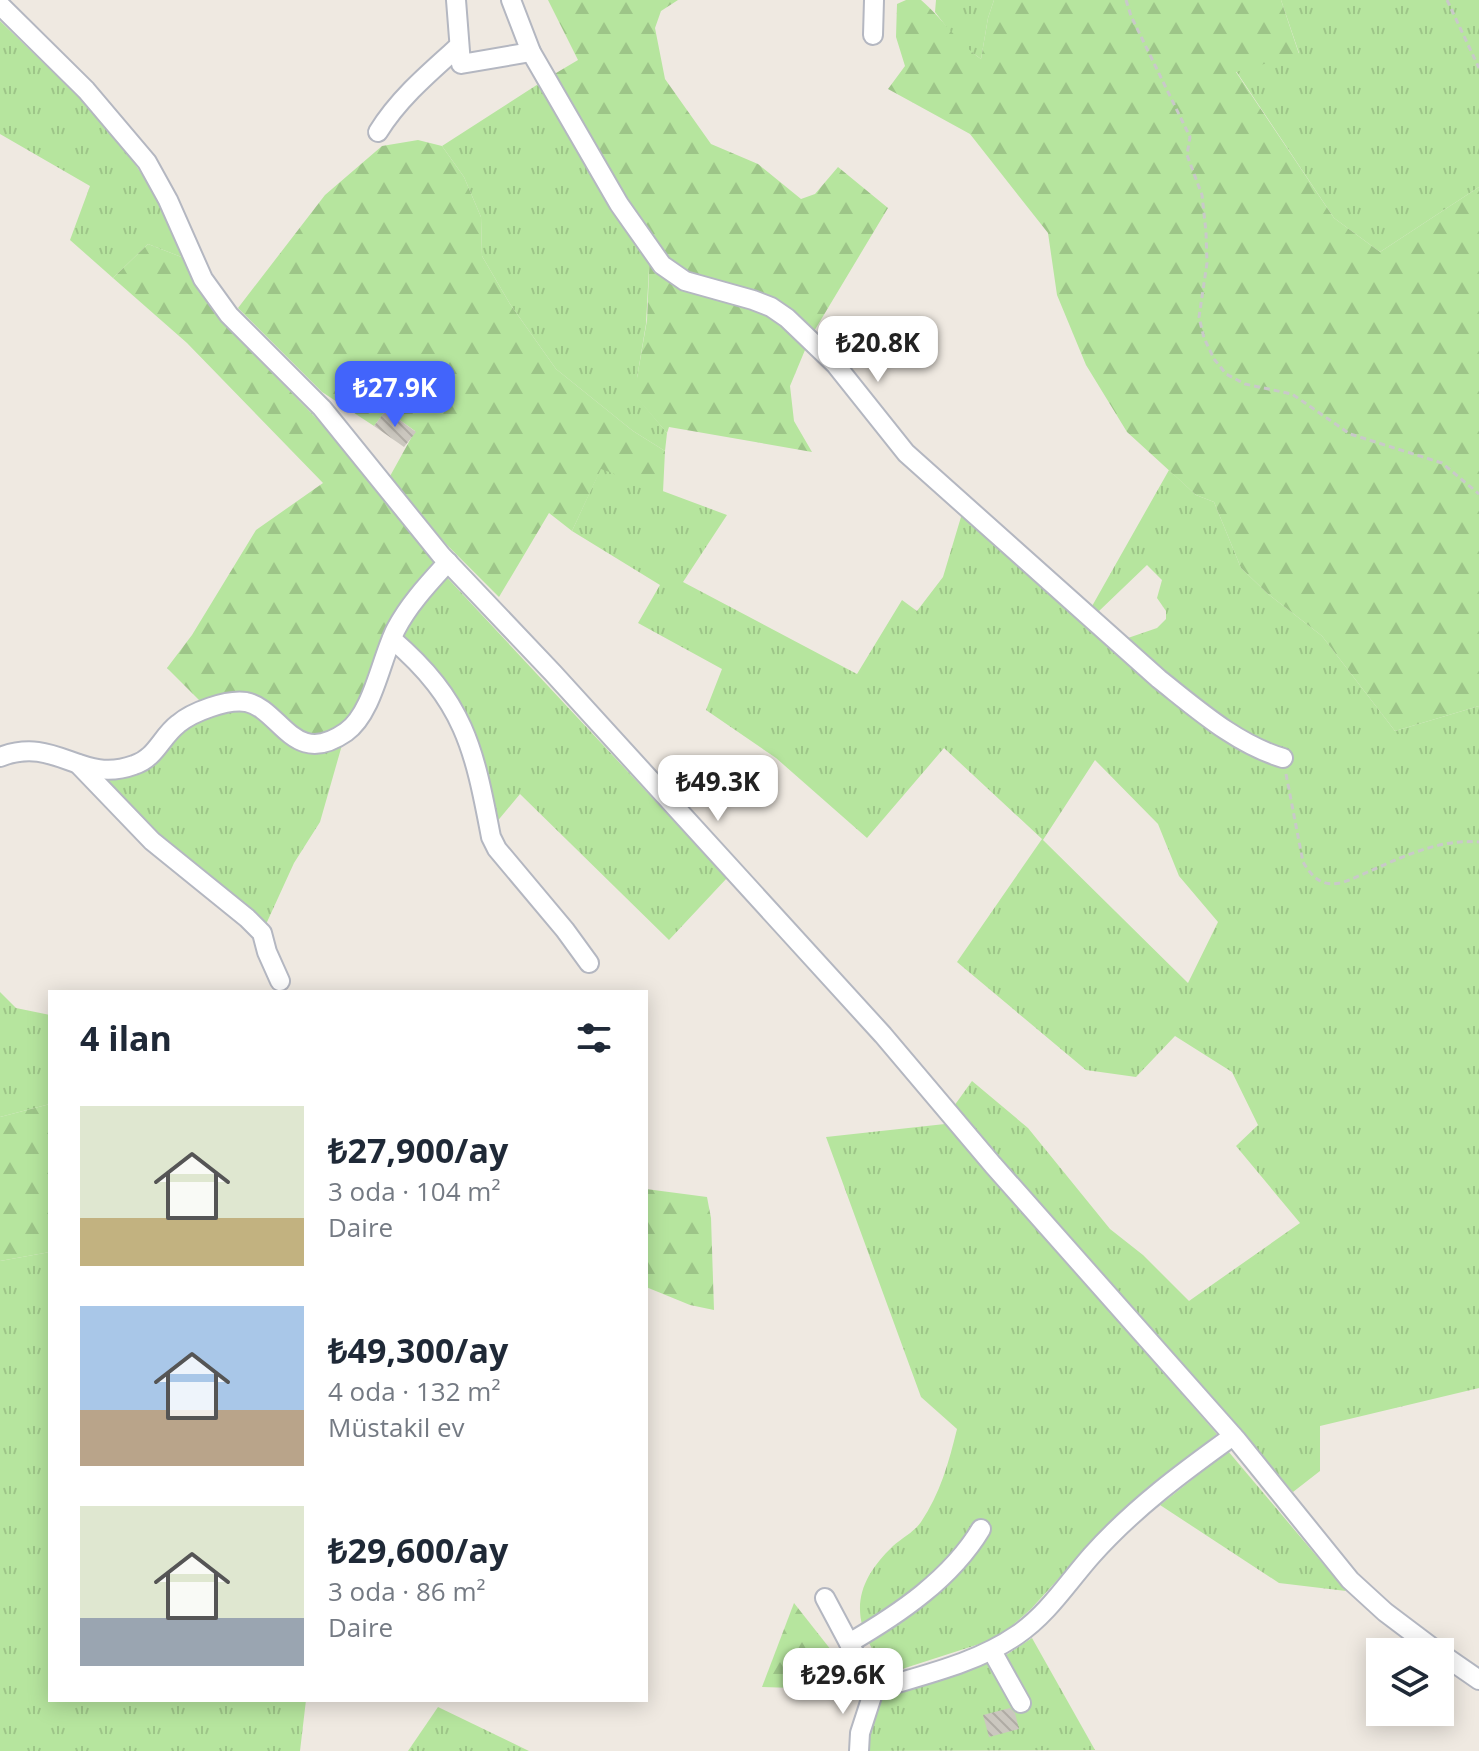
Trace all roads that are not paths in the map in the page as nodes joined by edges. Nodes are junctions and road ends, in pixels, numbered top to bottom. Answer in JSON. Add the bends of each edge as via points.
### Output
{"nodes":[{"id":1,"x":456,"y":0,"type":"edge"},
{"id":2,"x":511,"y":0,"type":"edge"},
{"id":3,"x":874,"y":0,"type":"edge"},
{"id":4,"x":0,"y":5,"type":"edge"},
{"id":5,"x":873,"y":35,"type":"dead end"},
{"id":6,"x":459,"y":46,"type":"junction"},
{"id":7,"x":531,"y":52,"type":"junction"},
{"id":8,"x":378,"y":132,"type":"dead end"},
{"id":9,"x":448,"y":562,"type":"junction"},
{"id":10,"x":392,"y":639,"type":"junction"},
{"id":11,"x":0,"y":757,"type":"edge"},
{"id":12,"x":1283,"y":758,"type":"road end"},
{"id":13,"x":78,"y":764,"type":"junction"},
{"id":14,"x":589,"y":963,"type":"dead end"},
{"id":15,"x":280,"y":981,"type":"dead end"},
{"id":16,"x":1233,"y":1436,"type":"junction"},
{"id":17,"x":981,"y":1529,"type":"dead end"},
{"id":18,"x":825,"y":1598,"type":"dead end"},
{"id":19,"x":1419,"y":1638,"type":"edge"},
{"id":20,"x":849,"y":1643,"type":"junction"},
{"id":21,"x":992,"y":1651,"type":"junction"},
{"id":22,"x":1454,"y":1663,"type":"edge"},
{"id":23,"x":1479,"y":1680,"type":"edge"},
{"id":24,"x":874,"y":1690,"type":"junction"},
{"id":25,"x":1021,"y":1703,"type":"dead end"},
{"id":26,"x":859,"y":1751,"type":"edge"}],
"edges":[{"from":1,"to":6,"type":"street"},
{"from":2,"to":7,"type":"street"},
{"from":3,"to":5,"type":"street"},
{"from":4,"to":9,"type":"street","via":[[131,140],[158,180],[217,300],[340,429]]},
{"from":6,"to":7,"type":"street","via":[[461,64]]},
{"from":6,"to":8,"type":"street","via":[[402,100]]},
{"from":7,"to":12,"type":"street","via":[[619,204],[662,265],[685,281],[753,300],[787,318],[835,364],[906,453],[954,498],[1180,697],[1261,751]]},
{"from":9,"to":10,"type":"street"},
{"from":9,"to":16,"type":"street","via":[[883,1035]]},
{"from":10,"to":13,"type":"street","via":[[362,714],[334,738],[298,740],[265,712],[235,702],[189,717],[135,765],[103,770]]},
{"from":10,"to":14,"type":"street","via":[[425,670],[457,714],[472,748],[497,849]]},
{"from":11,"to":13,"type":"street","via":[[44,751]]},
{"from":13,"to":15,"type":"street","via":[[152,841],[262,933]]},
{"from":16,"to":19,"type":"street","via":[[1362,1594]]},
{"from":16,"to":21,"type":"street","via":[[1156,1492],[1093,1554],[1045,1612]]},
{"from":17,"to":20,"type":"street","via":[[958,1562],[883,1623]]},
{"from":18,"to":20,"type":"street"},
{"from":20,"to":24,"type":"street"},
{"from":21,"to":24,"type":"street"},
{"from":21,"to":25,"type":"street"},
{"from":22,"to":23,"type":"street"},
{"from":24,"to":26,"type":"street"}]}
